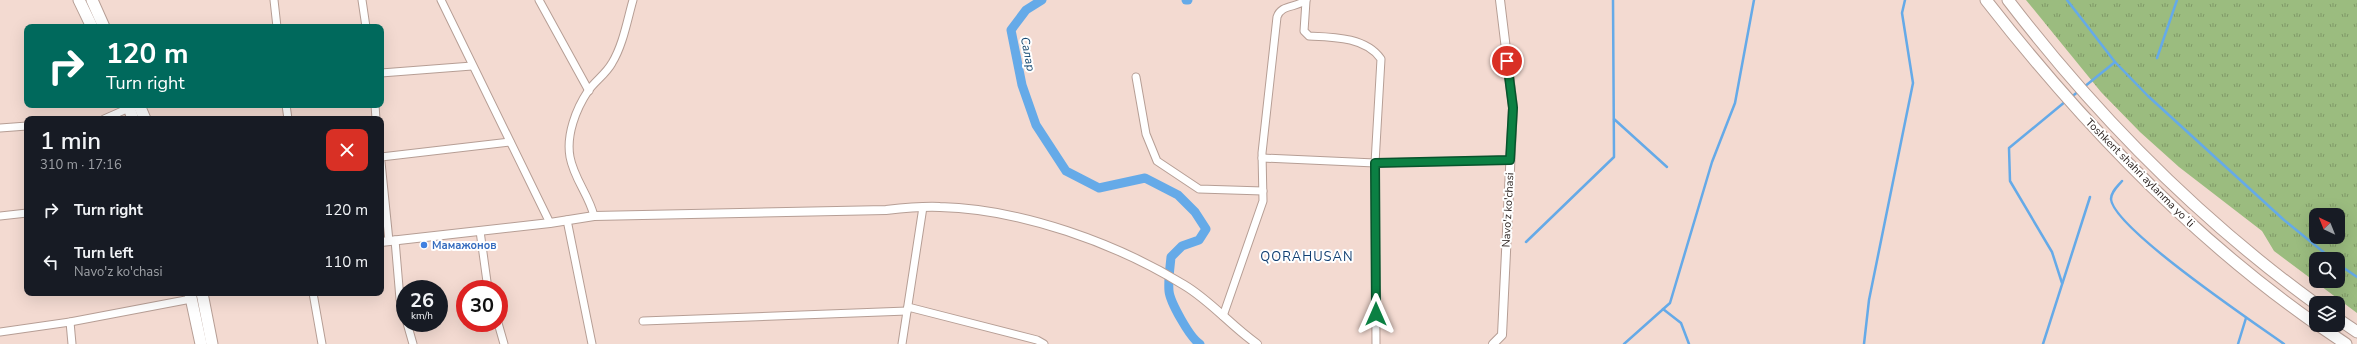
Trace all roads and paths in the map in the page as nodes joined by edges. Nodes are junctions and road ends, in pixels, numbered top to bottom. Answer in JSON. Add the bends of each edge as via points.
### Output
{"nodes":[{"id":1,"x":79,"y":0,"type":"edge"},
{"id":2,"x":92,"y":0,"type":"edge"},
{"id":3,"x":274,"y":0,"type":"edge"},
{"id":4,"x":362,"y":0,"type":"edge"},
{"id":5,"x":441,"y":0,"type":"edge"},
{"id":6,"x":539,"y":0,"type":"edge"},
{"id":7,"x":633,"y":0,"type":"edge"},
{"id":8,"x":1306,"y":0,"type":"edge"},
{"id":9,"x":1500,"y":0,"type":"edge"},
{"id":10,"x":1986,"y":0,"type":"edge"},
{"id":11,"x":2008,"y":0,"type":"edge"},
{"id":12,"x":91,"y":24,"type":"edge"},
{"id":13,"x":103,"y":24,"type":"edge"},
{"id":14,"x":277,"y":24,"type":"edge"},
{"id":15,"x":366,"y":24,"type":"edge"},
{"id":16,"x":472,"y":66,"type":"junction"},
{"id":17,"x":384,"y":73,"type":"edge"},
{"id":18,"x":1136,"y":77,"type":"dead end"},
{"id":19,"x":589,"y":91,"type":"junction"},
{"id":20,"x":128,"y":108,"type":"edge"},
{"id":21,"x":134,"y":108,"type":"edge"},
{"id":22,"x":110,"y":116,"type":"edge"},
{"id":23,"x":142,"y":116,"type":"edge"},
{"id":24,"x":24,"y":126,"type":"edge"},
{"id":25,"x":0,"y":128,"type":"edge"},
{"id":26,"x":510,"y":142,"type":"junction"},
{"id":27,"x":384,"y":158,"type":"edge"},
{"id":28,"x":1262,"y":158,"type":"junction"},
{"id":29,"x":1510,"y":160,"type":"junction"},
{"id":30,"x":1375,"y":163,"type":"junction"},
{"id":31,"x":1263,"y":191,"type":"junction"},
{"id":32,"x":384,"y":196,"type":"edge"},
{"id":33,"x":923,"y":207,"type":"junction"},
{"id":34,"x":24,"y":213,"type":"edge"},
{"id":35,"x":0,"y":216,"type":"edge"},
{"id":36,"x":594,"y":216,"type":"junction"},
{"id":37,"x":567,"y":220,"type":"junction"},
{"id":38,"x":550,"y":223,"type":"junction"},
{"id":39,"x":480,"y":231,"type":"junction"},
{"id":40,"x":2234,"y":239,"type":"junction"},
{"id":41,"x":388,"y":241,"type":"edge"},
{"id":42,"x":2222,"y":251,"type":"junction"},
{"id":43,"x":396,"y":280,"type":"edge"},
{"id":44,"x":487,"y":280,"type":"edge"},
{"id":45,"x":190,"y":296,"type":"edge"},
{"id":46,"x":203,"y":296,"type":"edge"},
{"id":47,"x":314,"y":296,"type":"edge"},
{"id":48,"x":2309,"y":298,"type":"edge"},
{"id":49,"x":908,"y":309,"type":"junction"},
{"id":50,"x":1223,"y":316,"type":"junction"},
{"id":51,"x":2309,"y":318,"type":"edge"},
{"id":52,"x":70,"y":322,"type":"junction"},
{"id":53,"x":643,"y":322,"type":"dead end"},
{"id":54,"x":2345,"y":324,"type":"edge"},
{"id":55,"x":0,"y":332,"type":"edge"},
{"id":56,"x":411,"y":332,"type":"edge"},
{"id":57,"x":501,"y":332,"type":"edge"},
{"id":58,"x":2329,"y":332,"type":"edge"},
{"id":59,"x":2357,"y":332,"type":"edge"},
{"id":60,"x":1502,"y":335,"type":"junction"},
{"id":61,"x":72,"y":344,"type":"edge"},
{"id":62,"x":201,"y":344,"type":"edge"},
{"id":63,"x":212,"y":344,"type":"edge"},
{"id":64,"x":322,"y":344,"type":"edge"},
{"id":65,"x":414,"y":344,"type":"edge"},
{"id":66,"x":504,"y":344,"type":"edge"},
{"id":67,"x":592,"y":344,"type":"edge"},
{"id":68,"x":902,"y":344,"type":"edge"},
{"id":69,"x":1044,"y":344,"type":"edge"},
{"id":70,"x":1257,"y":344,"type":"edge"},
{"id":71,"x":1376,"y":344,"type":"edge"},
{"id":72,"x":1493,"y":344,"type":"edge"},
{"id":73,"x":1502,"y":344,"type":"edge"},
{"id":74,"x":2346,"y":344,"type":"edge"}],
"edges":[{"from":1,"to":12,"type":"main road"},
{"from":2,"to":13,"type":"main road"},
{"from":3,"to":14,"type":"street"},
{"from":4,"to":15,"type":"street"},
{"from":5,"to":16,"type":"street"},
{"from":6,"to":19,"type":"street"},
{"from":7,"to":19,"type":"street","via":[[621,44],[612,64]]},
{"from":8,"to":28,"type":"street","via":[[1278,12]]},
{"from":8,"to":30,"type":"street","via":[[1304,31],[1309,36],[1350,38],[1381,59]]},
{"from":9,"to":29,"type":"street","name":"Navo'z ko'chasi","via":[[1513,108]]},
{"from":10,"to":42,"type":"main road","name":"Toshkent shahri aylanma yoʻli","via":[[2058,90],[2147,183]]},
{"from":11,"to":40,"type":"main road","name":"Toshkent shahri aylanma yoʻli","via":[[2086,94],[2159,171]]},
{"from":16,"to":17,"type":"street"},
{"from":16,"to":26,"type":"street"},
{"from":18,"to":31,"type":"street","via":[[1146,134],[1157,161],[1199,189]]},
{"from":19,"to":36,"type":"street","via":[[574,122],[569,150],[572,167],[591,204]]},
{"from":20,"to":22,"type":"street"},
{"from":21,"to":23,"type":"main road"},
{"from":24,"to":25,"type":"street"},
{"from":26,"to":27,"type":"street"},
{"from":26,"to":38,"type":"street"},
{"from":28,"to":30,"type":"street"},
{"from":28,"to":31,"type":"street"},
{"from":29,"to":30,"type":"street"},
{"from":29,"to":60,"type":"street","name":"Navo'z ko'chasi"},
{"from":30,"to":71,"type":"street"},
{"from":31,"to":50,"type":"street","via":[[1263,201]]},
{"from":32,"to":41,"type":"street"},
{"from":33,"to":36,"type":"street"},
{"from":33,"to":49,"type":"street"},
{"from":33,"to":50,"type":"street","via":[[988,212],[1093,240],[1185,285]]},
{"from":34,"to":35,"type":"street"},
{"from":36,"to":37,"type":"street"},
{"from":37,"to":38,"type":"street"},
{"from":37,"to":67,"type":"street"},
{"from":38,"to":39,"type":"street"},
{"from":39,"to":41,"type":"street"},
{"from":39,"to":44,"type":"street"},
{"from":40,"to":42,"type":"main road","via":[[2232,249]]},
{"from":40,"to":48,"type":"main road","name":"Toshkent shahri aylanma yoʻli"},
{"from":41,"to":43,"type":"street"},
{"from":42,"to":51,"type":"main road","name":"Toshkent shahri aylanma yoʻli","via":[[2258,282]]},
{"from":45,"to":52,"type":"street"},
{"from":45,"to":62,"type":"main road"},
{"from":46,"to":63,"type":"main road"},
{"from":47,"to":64,"type":"street"},
{"from":49,"to":53,"type":"street"},
{"from":49,"to":68,"type":"street"},
{"from":49,"to":69,"type":"street","via":[[1037,340]]},
{"from":50,"to":70,"type":"street"},
{"from":52,"to":55,"type":"street"},
{"from":52,"to":61,"type":"street"},
{"from":54,"to":59,"type":"main road"},
{"from":56,"to":65,"type":"street"},
{"from":57,"to":66,"type":"street"},
{"from":58,"to":74,"type":"main road","name":"Toshkent shahri aylanma yoʻli"},
{"from":60,"to":72,"type":"street"},
{"from":60,"to":73,"type":"street"}]}
